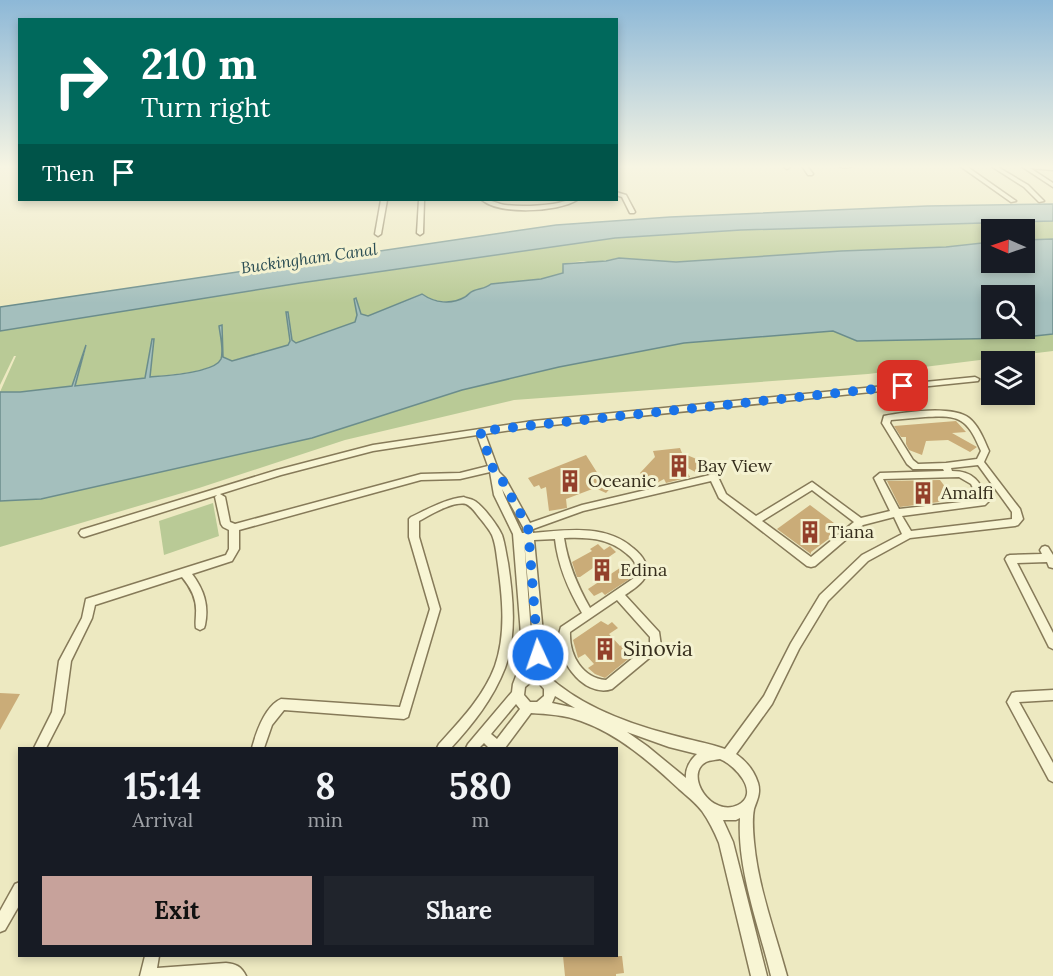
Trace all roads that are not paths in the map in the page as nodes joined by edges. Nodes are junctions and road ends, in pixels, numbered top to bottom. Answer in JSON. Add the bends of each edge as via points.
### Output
{"nodes":[{"id":1,"x":382,"y":212,"type":"edge"},
{"id":2,"x":421,"y":212,"type":"edge"},
{"id":3,"x":420,"y":233,"type":"dead end"},
{"id":4,"x":378,"y":234,"type":"dead end"},
{"id":5,"x":975,"y":379,"type":"dead end"},
{"id":6,"x":480,"y":431,"type":"junction"},
{"id":7,"x":980,"y":462,"type":"junction"},
{"id":8,"x":947,"y":470,"type":"junction"},
{"id":9,"x":494,"y":471,"type":"junction"},
{"id":10,"x":220,"y":497,"type":"dead end"},
{"id":11,"x":896,"y":513,"type":"junction"},
{"id":12,"x":756,"y":521,"type":"junction"},
{"id":13,"x":860,"y":522,"type":"junction"},
{"id":14,"x":234,"y":528,"type":"junction"},
{"id":15,"x":84,"y":533,"type":"dead end"},
{"id":16,"x":525,"y":534,"type":"junction"},
{"id":17,"x":908,"y":535,"type":"junction"},
{"id":18,"x":559,"y":536,"type":"junction"},
{"id":19,"x":1049,"y":557,"type":"edge"},
{"id":20,"x":184,"y":572,"type":"junction"},
{"id":21,"x":619,"y":595,"type":"junction"},
{"id":22,"x":588,"y":614,"type":"junction"},
{"id":23,"x":200,"y":625,"type":"dead end"},
{"id":24,"x":1053,"y":644,"type":"edge"},
{"id":25,"x":544,"y":680,"type":"junction"},
{"id":26,"x":518,"y":689,"type":"junction"},
{"id":27,"x":1053,"y":695,"type":"edge"},
{"id":28,"x":534,"y":707,"type":"junction"},
{"id":29,"x":483,"y":735,"type":"junction"},
{"id":30,"x":41,"y":747,"type":"edge"},
{"id":31,"x":258,"y":747,"type":"edge"},
{"id":32,"x":444,"y":747,"type":"edge"},
{"id":33,"x":473,"y":747,"type":"edge"},
{"id":34,"x":497,"y":747,"type":"edge"},
{"id":35,"x":499,"y":747,"type":"edge"},
{"id":36,"x":724,"y":754,"type":"junction"},
{"id":37,"x":1053,"y":776,"type":"edge"},
{"id":38,"x":700,"y":800,"type":"junction"},
{"id":39,"x":750,"y":801,"type":"junction"},
{"id":40,"x":18,"y":893,"type":"edge"},
{"id":41,"x":0,"y":925,"type":"edge"},
{"id":42,"x":152,"y":957,"type":"edge"},
{"id":43,"x":149,"y":976,"type":"edge"},
{"id":44,"x":238,"y":976,"type":"edge"},
{"id":45,"x":759,"y":976,"type":"edge"},
{"id":46,"x":779,"y":976,"type":"edge"}],
"edges":[{"from":1,"to":4,"type":"street"},
{"from":2,"to":3,"type":"street"},
{"from":5,"to":6,"type":"street"},
{"from":6,"to":9,"type":"street"},
{"from":6,"to":15,"type":"street","via":[[373,448],[280,472]]},
{"from":7,"to":8,"type":"street"},
{"from":7,"to":8,"type":"street","via":[[985,451],[981,439],[958,415],[887,418],[886,423],[910,462]]},
{"from":7,"to":17,"type":"street","via":[[1017,511],[1016,522]]},
{"from":8,"to":11,"type":"street","via":[[879,477]]},
{"from":8,"to":11,"type":"street","via":[[970,477],[983,502]]},
{"from":9,"to":14,"type":"street","via":[[421,477]]},
{"from":9,"to":16,"type":"street","via":[[499,495],[516,527]]},
{"from":10,"to":14,"type":"street","via":[[226,524]]},
{"from":11,"to":13,"type":"street"},
{"from":11,"to":17,"type":"street"},
{"from":12,"to":13,"type":"street","via":[[812,485]]},
{"from":12,"to":13,"type":"street","via":[[811,563]]},
{"from":12,"to":16,"type":"street","via":[[722,496],[714,477],[582,508]]},
{"from":14,"to":20,"type":"street","via":[[234,549],[229,558]]},
{"from":16,"to":18,"type":"street"},
{"from":16,"to":25,"type":"street"},
{"from":16,"to":26,"type":"street","via":[[526,647]]},
{"from":17,"to":36,"type":"street","via":[[873,552],[824,598],[768,700]]},
{"from":18,"to":21,"type":"street","via":[[597,534],[628,547],[641,562],[642,572],[638,581]]},
{"from":18,"to":22,"type":"street","via":[[568,581]]},
{"from":19,"to":24,"type":"street","via":[[1011,559]]},
{"from":20,"to":23,"type":"street","via":[[201,597]]},
{"from":20,"to":30,"type":"street","via":[[90,602],[87,618],[65,661],[58,713]]},
{"from":21,"to":22,"type":"street"},
{"from":21,"to":22,"type":"street","via":[[655,635],[656,645],[608,685],[598,686],[583,678],[566,650],[565,630]]},
{"from":25,"to":26,"type":"street","via":[[531,677]]},
{"from":25,"to":28,"type":"street","via":[[550,696],[544,705]]},
{"from":25,"to":36,"type":"street","via":[[574,701],[623,724]]},
{"from":26,"to":28,"type":"street","via":[[523,704]]},
{"from":26,"to":29,"type":"street"},
{"from":27,"to":37,"type":"street","via":[[1023,695],[1013,702]]},
{"from":28,"to":35,"type":"street"},
{"from":28,"to":38,"type":"street","via":[[575,713],[613,731]]},
{"from":29,"to":33,"type":"street"},
{"from":29,"to":34,"type":"street"},
{"from":31,"to":32,"type":"street","via":[[267,722],[281,704],[404,712],[435,609],[414,537],[414,519],[444,504],[468,501],[498,535],[507,610],[505,652],[493,685]]},
{"from":36,"to":38,"type":"street","via":[[703,756],[693,767],[691,781]]},
{"from":36,"to":39,"type":"street","via":[[741,763],[750,777]]},
{"from":38,"to":39,"type":"street","via":[[726,814],[740,811]]},
{"from":38,"to":45,"type":"street","via":[[726,842]]},
{"from":39,"to":46,"type":"street","via":[[747,850]]},
{"from":40,"to":41,"type":"street"},
{"from":42,"to":43,"type":"street"},
{"from":43,"to":44,"type":"street","via":[[226,969]]}]}
